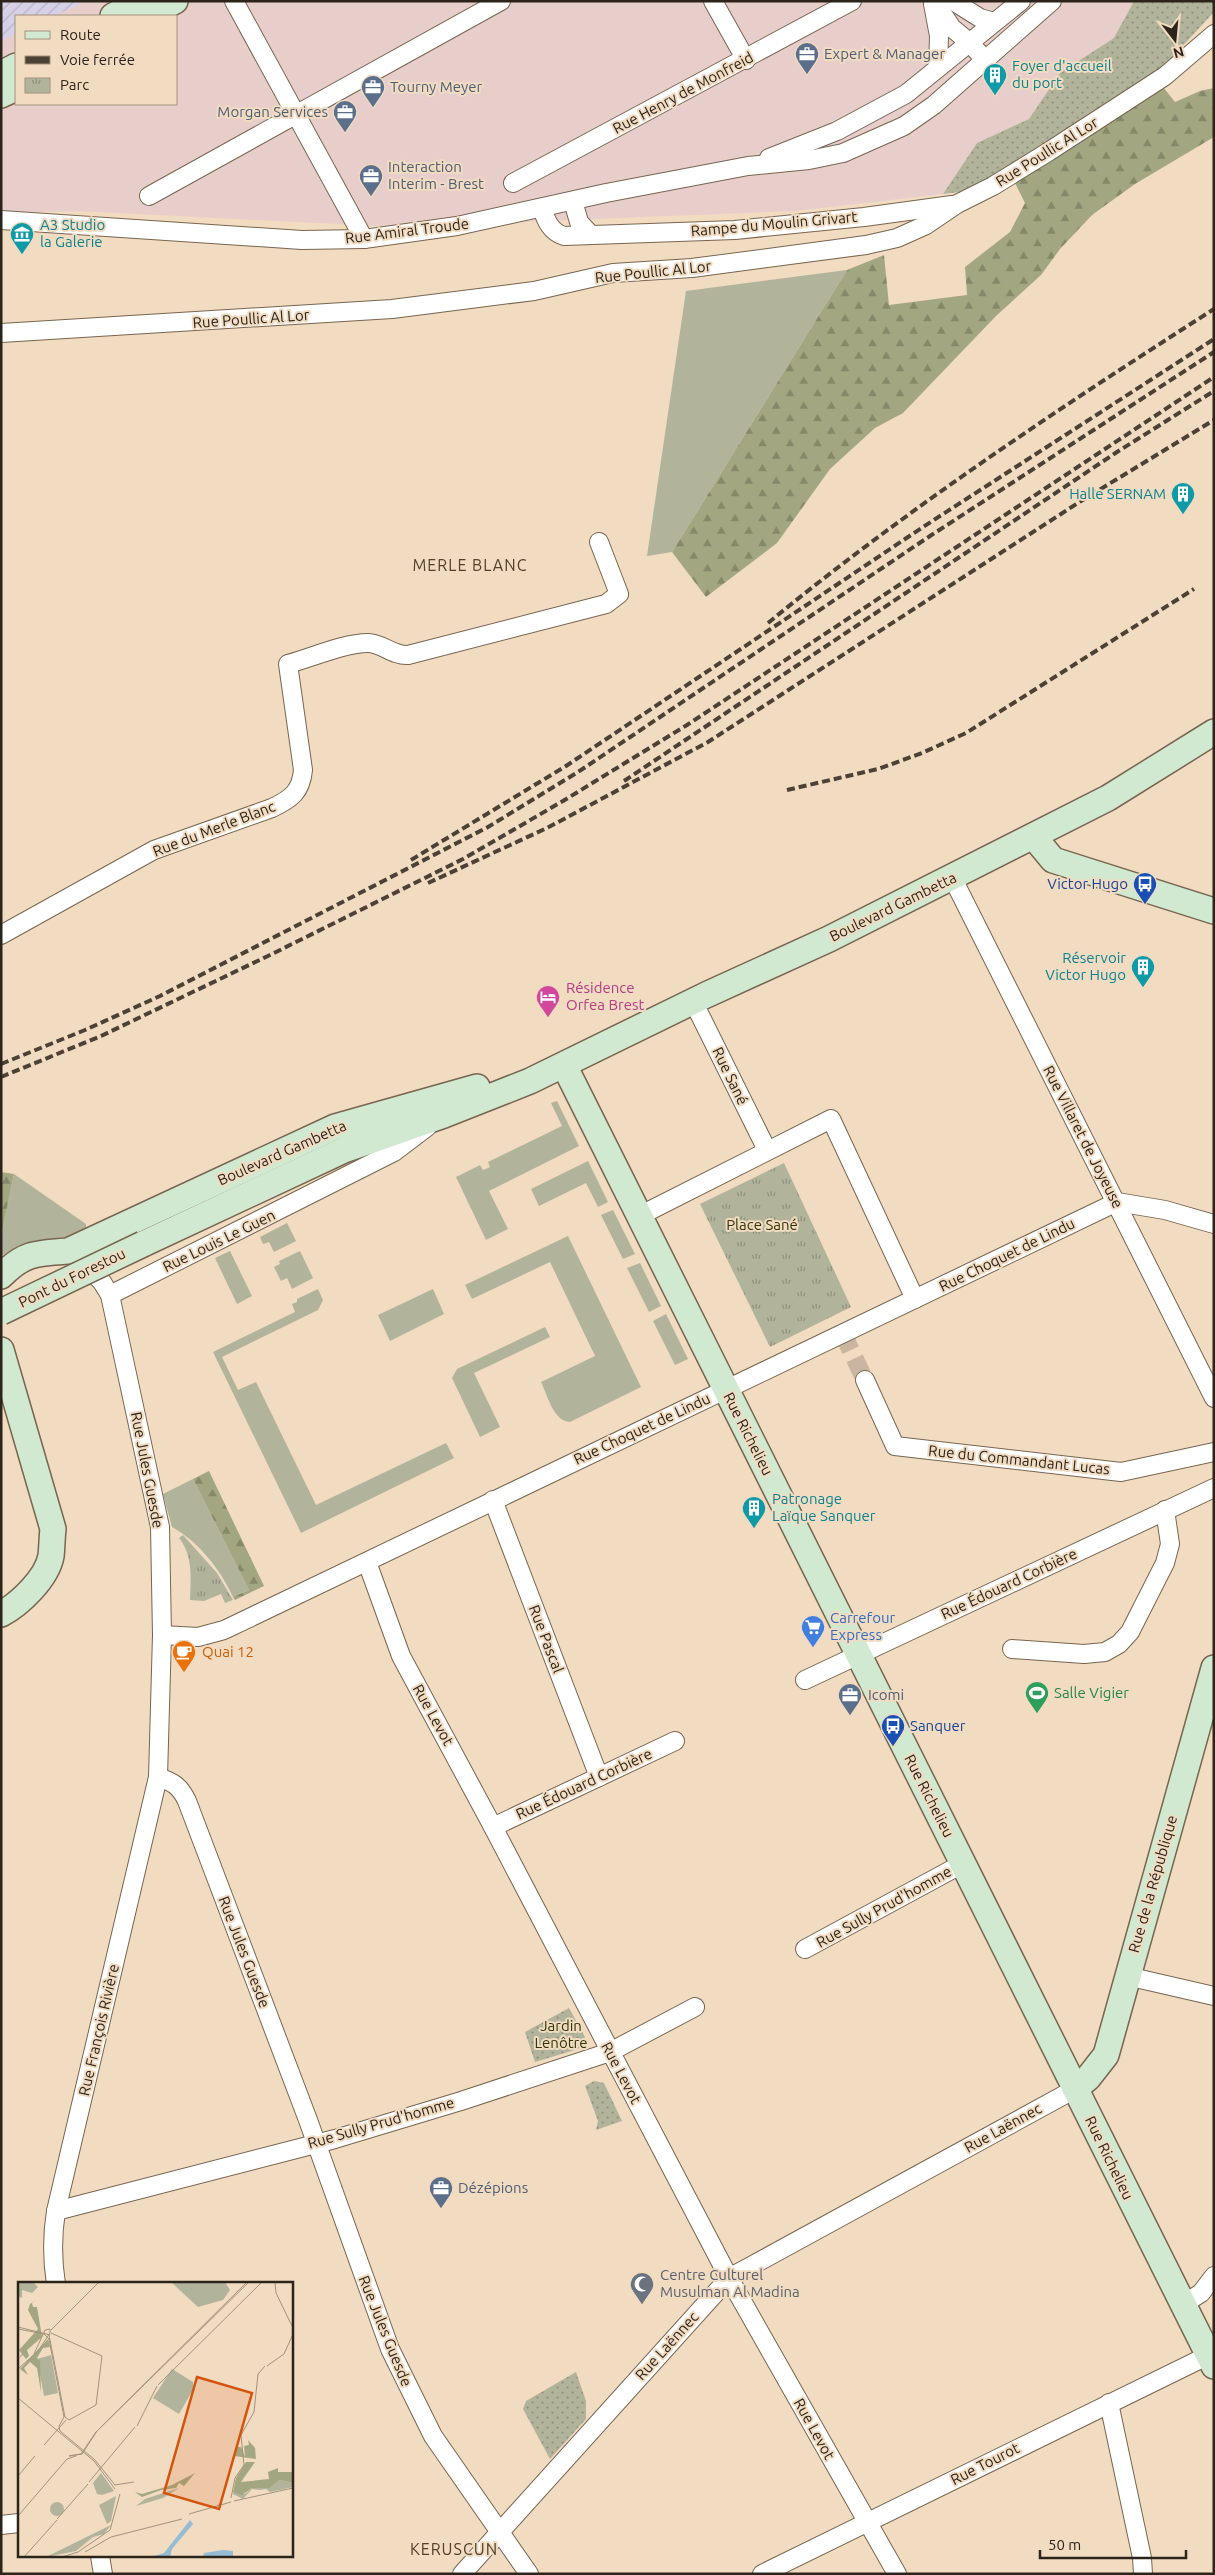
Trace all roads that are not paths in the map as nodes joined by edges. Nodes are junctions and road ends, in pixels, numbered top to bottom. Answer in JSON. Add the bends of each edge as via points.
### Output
{"nodes":[{"id":1,"x":140,"y":1,"type":"edge"},
{"id":2,"x":175,"y":1,"type":"edge"},
{"id":3,"x":234,"y":1,"type":"edge"},
{"id":4,"x":501,"y":1,"type":"edge"},
{"id":5,"x":713,"y":1,"type":"edge"},
{"id":6,"x":852,"y":1,"type":"edge"},
{"id":7,"x":933,"y":1,"type":"edge"},
{"id":8,"x":953,"y":1,"type":"edge"},
{"id":9,"x":1021,"y":1,"type":"edge"},
{"id":10,"x":1052,"y":1,"type":"edge"},
{"id":11,"x":115,"y":15,"type":"edge"},
{"id":12,"x":149,"y":15,"type":"edge"},
{"id":13,"x":994,"y":22,"type":"junction"},
{"id":14,"x":1214,"y":34,"type":"edge"},
{"id":15,"x":969,"y":42,"type":"junction"},
{"id":16,"x":746,"y":60,"type":"junction"},
{"id":17,"x":986,"y":62,"type":"junction"},
{"id":18,"x":15,"y":67,"type":"edge"},
{"id":19,"x":938,"y":67,"type":"junction"},
{"id":20,"x":1,"y":74,"type":"edge"},
{"id":21,"x":15,"y":88,"type":"edge"},
{"id":22,"x":1,"y":95,"type":"edge"},
{"id":23,"x":295,"y":115,"type":"junction"},
{"id":24,"x":748,"y":166,"type":"junction"},
{"id":25,"x":513,"y":183,"type":"dead end"},
{"id":26,"x":149,"y":196,"type":"dead end"},
{"id":27,"x":573,"y":200,"type":"junction"},
{"id":28,"x":957,"y":204,"type":"junction"},
{"id":29,"x":542,"y":208,"type":"junction"},
{"id":30,"x":887,"y":214,"type":"junction"},
{"id":31,"x":1,"y":220,"type":"edge"},
{"id":32,"x":591,"y":235,"type":"junction"},
{"id":33,"x":364,"y":239,"type":"junction"},
{"id":34,"x":875,"y":243,"type":"junction"},
{"id":35,"x":1,"y":333,"type":"edge"},
{"id":36,"x":599,"y":542,"type":"dead end"},
{"id":37,"x":1214,"y":732,"type":"edge"},
{"id":38,"x":1034,"y":837,"type":"junction"},
{"id":39,"x":952,"y":877,"type":"junction"},
{"id":40,"x":1214,"y":911,"type":"edge"},
{"id":41,"x":1,"y":934,"type":"edge"},
{"id":42,"x":694,"y":1001,"type":"junction"},
{"id":43,"x":564,"y":1065,"type":"junction"},
{"id":44,"x":444,"y":1115,"type":"junction"},
{"id":45,"x":767,"y":1150,"type":"junction"},
{"id":46,"x":1117,"y":1202,"type":"junction"},
{"id":47,"x":639,"y":1216,"type":"junction"},
{"id":48,"x":1214,"y":1224,"type":"edge"},
{"id":49,"x":143,"y":1244,"type":"joint"},
{"id":50,"x":68,"y":1251,"type":"junction"},
{"id":51,"x":1,"y":1276,"type":"edge"},
{"id":52,"x":110,"y":1295,"type":"junction"},
{"id":53,"x":915,"y":1299,"type":"junction"},
{"id":54,"x":1,"y":1312,"type":"edge"},
{"id":55,"x":1,"y":1350,"type":"edge"},
{"id":56,"x":865,"y":1380,"type":"tunnel mouth"},
{"id":57,"x":726,"y":1390,"type":"junction"},
{"id":58,"x":1214,"y":1398,"type":"edge"},
{"id":59,"x":1214,"y":1452,"type":"edge"},
{"id":60,"x":1214,"y":1488,"type":"edge"},
{"id":61,"x":493,"y":1500,"type":"junction"},
{"id":62,"x":1165,"y":1510,"type":"junction"},
{"id":63,"x":367,"y":1562,"type":"junction"},
{"id":64,"x":1,"y":1614,"type":"edge"},
{"id":65,"x":162,"y":1635,"type":"junction"},
{"id":66,"x":1012,"y":1649,"type":"dead end"},
{"id":67,"x":858,"y":1655,"type":"junction"},
{"id":68,"x":1214,"y":1668,"type":"edge"},
{"id":69,"x":805,"y":1680,"type":"dead end"},
{"id":70,"x":675,"y":1741,"type":"dead end"},
{"id":71,"x":158,"y":1777,"type":"junction"},
{"id":72,"x":599,"y":1777,"type":"junction"},
{"id":73,"x":494,"y":1827,"type":"junction"},
{"id":74,"x":962,"y":1864,"type":"junction"},
{"id":75,"x":805,"y":1949,"type":"dead end"},
{"id":76,"x":1126,"y":1976,"type":"junction"},
{"id":77,"x":1214,"y":1996,"type":"edge"},
{"id":78,"x":695,"y":2007,"type":"dead end"},
{"id":79,"x":610,"y":2052,"type":"junction"},
{"id":80,"x":1075,"y":2089,"type":"junction"},
{"id":81,"x":316,"y":2143,"type":"junction"},
{"id":82,"x":56,"y":2211,"type":"junction"},
{"id":83,"x":1214,"y":2276,"type":"edge"},
{"id":84,"x":729,"y":2278,"type":"junction"},
{"id":85,"x":56,"y":2282,"type":"edge"},
{"id":86,"x":1182,"y":2304,"type":"junction"},
{"id":87,"x":1211,"y":2361,"type":"edge"},
{"id":88,"x":1109,"y":2403,"type":"junction"},
{"id":89,"x":18,"y":2523,"type":"edge"},
{"id":90,"x":867,"y":2523,"type":"junction"},
{"id":91,"x":1,"y":2526,"type":"edge"},
{"id":92,"x":500,"y":2533,"type":"junction"},
{"id":93,"x":100,"y":2558,"type":"edge"},
{"id":94,"x":103,"y":2574,"type":"edge"},
{"id":95,"x":462,"y":2574,"type":"edge"},
{"id":96,"x":529,"y":2574,"type":"edge"},
{"id":97,"x":762,"y":2574,"type":"edge"},
{"id":98,"x":897,"y":2574,"type":"edge"},
{"id":99,"x":1143,"y":2574,"type":"edge"}],
"edges":[{"from":1,"to":11,"type":"street"},
{"from":2,"to":12,"type":"street"},
{"from":3,"to":23,"type":"street"},
{"from":4,"to":23,"type":"street"},
{"from":5,"to":16,"type":"street"},
{"from":6,"to":16,"type":"street","name":"Rue Henry de Monfreid"},
{"from":7,"to":15,"type":"street","via":[[952,28]]},
{"from":7,"to":19,"type":"street","via":[[940,36]]},
{"from":8,"to":13,"type":"street","via":[[980,18]]},
{"from":9,"to":13,"type":"street","name":"Rue Amiral Troude"},
{"from":10,"to":17,"type":"street","name":"Rue Amiral Troude"},
{"from":13,"to":15,"type":"street","name":"Rue Amiral Troude"},
{"from":14,"to":28,"type":"street","name":"Rue Poullic Al Lor","via":[[1153,85],[993,186]]},
{"from":15,"to":17,"type":"street"},
{"from":15,"to":19,"type":"street","name":"Rue Amiral Troude"},
{"from":16,"to":25,"type":"street","name":"Rue Henry de Monfreid"},
{"from":17,"to":24,"type":"street","name":"Rue Amiral Troude","via":[[934,105],[876,140],[843,153],[809,160]]},
{"from":18,"to":20,"type":"street"},
{"from":19,"to":24,"type":"street","name":"Rue Amiral Troude","via":[[906,94],[869,115]]},
{"from":21,"to":22,"type":"street"},
{"from":23,"to":26,"type":"street"},
{"from":23,"to":33,"type":"street"},
{"from":24,"to":27,"type":"street","name":"Rue Amiral Troude"},
{"from":27,"to":29,"type":"street","name":"Rue Amiral Troude"},
{"from":27,"to":32,"type":"street","via":[[580,222]]},
{"from":28,"to":30,"type":"street","name":"Rampe du Moulin Grivart"},
{"from":28,"to":34,"type":"street","name":"Rue Poullic Al Lor","via":[[926,225],[898,238]]},
{"from":29,"to":32,"type":"street","name":"Rampe du Moulin Grivart","via":[[546,220],[557,234]]},
{"from":29,"to":33,"type":"street","name":"Rue Amiral Troude","via":[[457,226]]},
{"from":30,"to":32,"type":"street","name":"Rampe du Moulin Grivart","via":[[735,230]]},
{"from":30,"to":34,"type":"street","via":[[886,234]]},
{"from":31,"to":33,"type":"street","name":"Rue Amiral Troude","via":[[302,240]]},
{"from":34,"to":35,"type":"street","name":"Rue Poullic Al Lor","via":[[692,268],[613,273],[534,291],[392,309]]},
{"from":36,"to":41,"type":"street","name":"Rue du Merle Blanc","via":[[619,594],[606,604],[408,655],[398,656],[370,643],[288,664],[303,770],[298,792],[272,808],[154,850]]},
{"from":37,"to":38,"type":"street","name":"Boulevard Gambetta","via":[[1108,798]]},
{"from":38,"to":39,"type":"street","name":"Boulevard Gambetta"},
{"from":38,"to":40,"type":"street","via":[[1053,860]]},
{"from":39,"to":42,"type":"street","name":"Boulevard Gambetta","via":[[829,939]]},
{"from":39,"to":46,"type":"street","name":"Rue Villaret de Joyeuse"},
{"from":42,"to":43,"type":"street","name":"Boulevard Gambetta"},
{"from":42,"to":45,"type":"street","name":"Rue Sané"},
{"from":43,"to":44,"type":"street","name":"Boulevard Gambetta"},
{"from":43,"to":47,"type":"street","name":"Rue Richelieu"},
{"from":43,"to":50,"type":"street","name":"Boulevard Gambetta","via":[[335,1127]]},
{"from":44,"to":49,"type":"street","name":"Boulevard Gambetta","via":[[344,1150]]},
{"from":44,"to":52,"type":"street","name":"Rue Louis Le Guen","via":[[394,1152]]},
{"from":45,"to":47,"type":"street"},
{"from":45,"to":53,"type":"street","via":[[831,1119]]},
{"from":46,"to":48,"type":"street","via":[[1165,1210]]},
{"from":46,"to":53,"type":"street","name":"Rue Choquet de Lindu"},
{"from":46,"to":58,"type":"street","name":"Rue Villaret de Joyeuse"},
{"from":47,"to":57,"type":"street","name":"Rue Richelieu"},
{"from":49,"to":54,"type":"street","name":"Pont du Forestou","bridge":true},
{"from":50,"to":51,"type":"street","via":[[41,1253],[16,1261]]},
{"from":50,"to":52,"type":"street","via":[[102,1282]]},
{"from":52,"to":65,"type":"street","name":"Rue Jules Guesde","via":[[160,1527]]},
{"from":53,"to":57,"type":"street","name":"Rue Choquet de Lindu"},
{"from":55,"to":64,"type":"street","via":[[53,1528],[50,1558],[33,1588],[14,1607]]},
{"from":56,"to":59,"type":"street","name":"Rue du Commandant Lucas","via":[[895,1446],[1121,1472]]},
{"from":57,"to":61,"type":"street","name":"Rue Choquet de Lindu"},
{"from":57,"to":67,"type":"street","name":"Rue Richelieu"},
{"from":60,"to":62,"type":"street","name":"Rue Édouard Corbière"},
{"from":61,"to":63,"type":"street","name":"Rue Choquet de Lindu"},
{"from":61,"to":72,"type":"street","name":"Rue Pascal"},
{"from":62,"to":66,"type":"street","via":[[1170,1544],[1165,1562],[1130,1632],[1119,1644],[1105,1652],[1084,1654]]},
{"from":62,"to":67,"type":"street","name":"Rue Édouard Corbière"},
{"from":63,"to":65,"type":"street","name":"Rue Choquet de Lindu","via":[[224,1630],[198,1637]]},
{"from":63,"to":73,"type":"street","name":"Rue Levot","via":[[400,1656]]},
{"from":65,"to":71,"type":"street","name":"Rue Jules Guesde"},
{"from":67,"to":69,"type":"street","name":"Rue Édouard Corbière"},
{"from":67,"to":74,"type":"street","name":"Rue Richelieu"},
{"from":68,"to":76,"type":"street","name":"Rue de la République"},
{"from":70,"to":72,"type":"street","name":"Rue Édouard Corbière"},
{"from":71,"to":81,"type":"street","name":"Rue Jules Guesde","via":[[173,1782],[187,1801]]},
{"from":71,"to":82,"type":"street","name":"Rue François Rivière"},
{"from":72,"to":73,"type":"street","name":"Rue Édouard Corbière"},
{"from":73,"to":79,"type":"street","name":"Rue Levot"},
{"from":74,"to":75,"type":"street","name":"Rue Sully Prud'homme"},
{"from":74,"to":80,"type":"street","name":"Rue Richelieu"},
{"from":76,"to":77,"type":"street"},
{"from":76,"to":80,"type":"street","name":"Rue de la République","via":[[1106,2055]]},
{"from":78,"to":79,"type":"street","name":"Rue Sully Prud'homme"},
{"from":79,"to":81,"type":"street","name":"Rue Sully Prud'homme","via":[[461,2101]]},
{"from":79,"to":84,"type":"street","name":"Rue Levot"},
{"from":80,"to":84,"type":"street","name":"Rue Laënnec"},
{"from":80,"to":86,"type":"street","name":"Rue Richelieu"},
{"from":81,"to":82,"type":"street","name":"Rue Sully Prud'homme"},
{"from":81,"to":92,"type":"street","name":"Rue Jules Guesde","via":[[375,2310],[406,2385],[433,2436]]},
{"from":82,"to":85,"type":"street","name":"Rue François Rivière","via":[[53,2230]]},
{"from":83,"to":86,"type":"street","via":[[1201,2293]]},
{"from":84,"to":90,"type":"street","name":"Rue Levot"},
{"from":84,"to":92,"type":"street","name":"Rue Laënnec"},
{"from":86,"to":87,"type":"street","name":"Rue Richelieu"},
{"from":87,"to":88,"type":"street","name":"Rue Tourot"},
{"from":88,"to":90,"type":"street","name":"Rue Tourot"},
{"from":88,"to":99,"type":"street"},
{"from":89,"to":91,"type":"street"},
{"from":90,"to":97,"type":"street","name":"Rue Tourot"},
{"from":90,"to":98,"type":"street","name":"Rue Levot"},
{"from":92,"to":95,"type":"street","name":"Rue Laënnec"},
{"from":92,"to":96,"type":"street","name":"Rue Jules Guesde"},
{"from":93,"to":94,"type":"street"}]}
